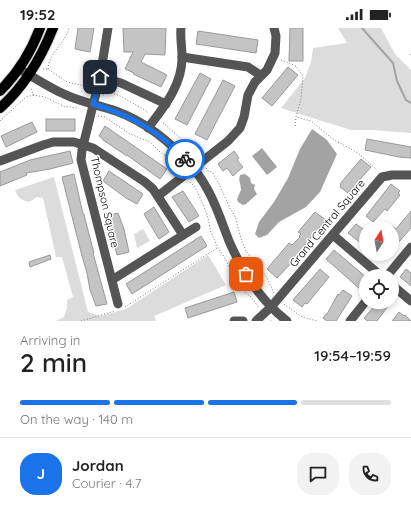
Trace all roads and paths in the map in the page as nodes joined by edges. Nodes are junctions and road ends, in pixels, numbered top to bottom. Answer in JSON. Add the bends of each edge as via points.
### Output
{"nodes":[{"id":1,"x":40,"y":28,"type":"edge"},
{"id":2,"x":53,"y":28,"type":"edge"},
{"id":3,"x":69,"y":28,"type":"edge"},
{"id":4,"x":108,"y":28,"type":"edge"},
{"id":5,"x":181,"y":28,"type":"edge"},
{"id":6,"x":274,"y":28,"type":"edge"},
{"id":7,"x":182,"y":57,"type":"junction"},
{"id":8,"x":273,"y":57,"type":"junction"},
{"id":9,"x":19,"y":69,"type":"junction"},
{"id":10,"x":48,"y":69,"type":"dead end"},
{"id":11,"x":30,"y":75,"type":"junction"},
{"id":12,"x":260,"y":75,"type":"junction"},
{"id":13,"x":100,"y":77,"type":"junction"},
{"id":14,"x":31,"y":88,"type":"dead end"},
{"id":15,"x":0,"y":91,"type":"edge"},
{"id":16,"x":93,"y":104,"type":"junction"},
{"id":17,"x":166,"y":104,"type":"junction"},
{"id":18,"x":0,"y":108,"type":"edge"},
{"id":19,"x":296,"y":117,"type":"junction"},
{"id":20,"x":0,"y":121,"type":"edge"},
{"id":21,"x":295,"y":126,"type":"dead end"},
{"id":22,"x":148,"y":128,"type":"junction"},
{"id":23,"x":83,"y":145,"type":"junction"},
{"id":24,"x":0,"y":161,"type":"edge"},
{"id":25,"x":194,"y":169,"type":"junction"},
{"id":26,"x":411,"y":175,"type":"edge"},
{"id":27,"x":382,"y":177,"type":"junction"},
{"id":28,"x":158,"y":196,"type":"junction"},
{"id":29,"x":196,"y":227,"type":"dead end"},
{"id":30,"x":183,"y":235,"type":"junction"},
{"id":31,"x":333,"y":235,"type":"junction"},
{"id":32,"x":411,"y":247,"type":"edge"},
{"id":33,"x":218,"y":248,"type":"dead end"},
{"id":34,"x":372,"y":269,"type":"edge"},
{"id":35,"x":393,"y":269,"type":"edge"},
{"id":36,"x":112,"y":280,"type":"junction"},
{"id":37,"x":399,"y":292,"type":"edge"},
{"id":38,"x":411,"y":301,"type":"edge"},
{"id":39,"x":121,"y":307,"type":"junction"},
{"id":40,"x":271,"y":307,"type":"junction"},
{"id":41,"x":360,"y":309,"type":"edge"},
{"id":42,"x":81,"y":321,"type":"edge"},
{"id":43,"x":234,"y":321,"type":"edge"},
{"id":44,"x":243,"y":321,"type":"edge"},
{"id":45,"x":256,"y":321,"type":"edge"},
{"id":46,"x":270,"y":321,"type":"edge"},
{"id":47,"x":272,"y":321,"type":"edge"},
{"id":48,"x":287,"y":321,"type":"edge"},
{"id":49,"x":350,"y":321,"type":"edge"}],
"edges":[{"from":1,"to":9,"type":"main road"},
{"from":2,"to":11,"type":"main road"},
{"from":3,"to":10,"type":"path","via":[[50,58]]},
{"from":4,"to":13,"type":"street","name":"Thompson Square"},
{"from":5,"to":7,"type":"street"},
{"from":6,"to":8,"type":"street","via":[[276,45]]},
{"from":7,"to":12,"type":"street","via":[[248,67]]},
{"from":7,"to":17,"type":"street","via":[[180,76]]},
{"from":8,"to":12,"type":"street","via":[[267,70]]},
{"from":8,"to":19,"type":"path","via":[[296,66],[303,76]]},
{"from":9,"to":11,"type":"street"},
{"from":9,"to":15,"type":"main road"},
{"from":11,"to":16,"type":"street","via":[[64,95]]},
{"from":11,"to":18,"type":"main road"},
{"from":12,"to":25,"type":"street","via":[[248,95],[243,122],[237,132]]},
{"from":13,"to":16,"type":"street","name":"Thompson Square"},
{"from":13,"to":17,"type":"street","via":[[121,83]]},
{"from":14,"to":20,"type":"path","via":[[33,95],[26,97]]},
{"from":16,"to":22,"type":"street","via":[[116,111]]},
{"from":16,"to":23,"type":"street","name":"Thompson Square"},
{"from":17,"to":22,"type":"street"},
{"from":19,"to":21,"type":"path"},
{"from":19,"to":27,"type":"path","via":[[311,121],[334,140],[358,153],[375,167]]},
{"from":22,"to":25,"type":"street","via":[[178,151]]},
{"from":23,"to":24,"type":"street","via":[[74,142],[53,142]]},
{"from":23,"to":28,"type":"street","via":[[102,154],[145,182]]},
{"from":23,"to":36,"type":"street","name":"Thompson Square","via":[[81,160]]},
{"from":25,"to":28,"type":"street"},
{"from":25,"to":40,"type":"street","via":[[215,203],[242,267],[254,287]]},
{"from":26,"to":27,"type":"street"},
{"from":27,"to":31,"type":"street","name":"Grand Central Square"},
{"from":28,"to":30,"type":"street"},
{"from":29,"to":30,"type":"street"},
{"from":30,"to":36,"type":"street"},
{"from":31,"to":34,"type":"street"},
{"from":31,"to":40,"type":"street","name":"Grand Central Square"},
{"from":32,"to":35,"type":"street"},
{"from":33,"to":39,"type":"path"},
{"from":36,"to":39,"type":"street","name":"Thompson Square"},
{"from":37,"to":38,"type":"street"},
{"from":39,"to":42,"type":"path"},
{"from":40,"to":45,"type":"street","name":"Grand Central Square"},
{"from":40,"to":48,"type":"street"},
{"from":41,"to":49,"type":"street"},
{"from":43,"to":44,"type":"street"},
{"from":46,"to":47,"type":"path"}]}
